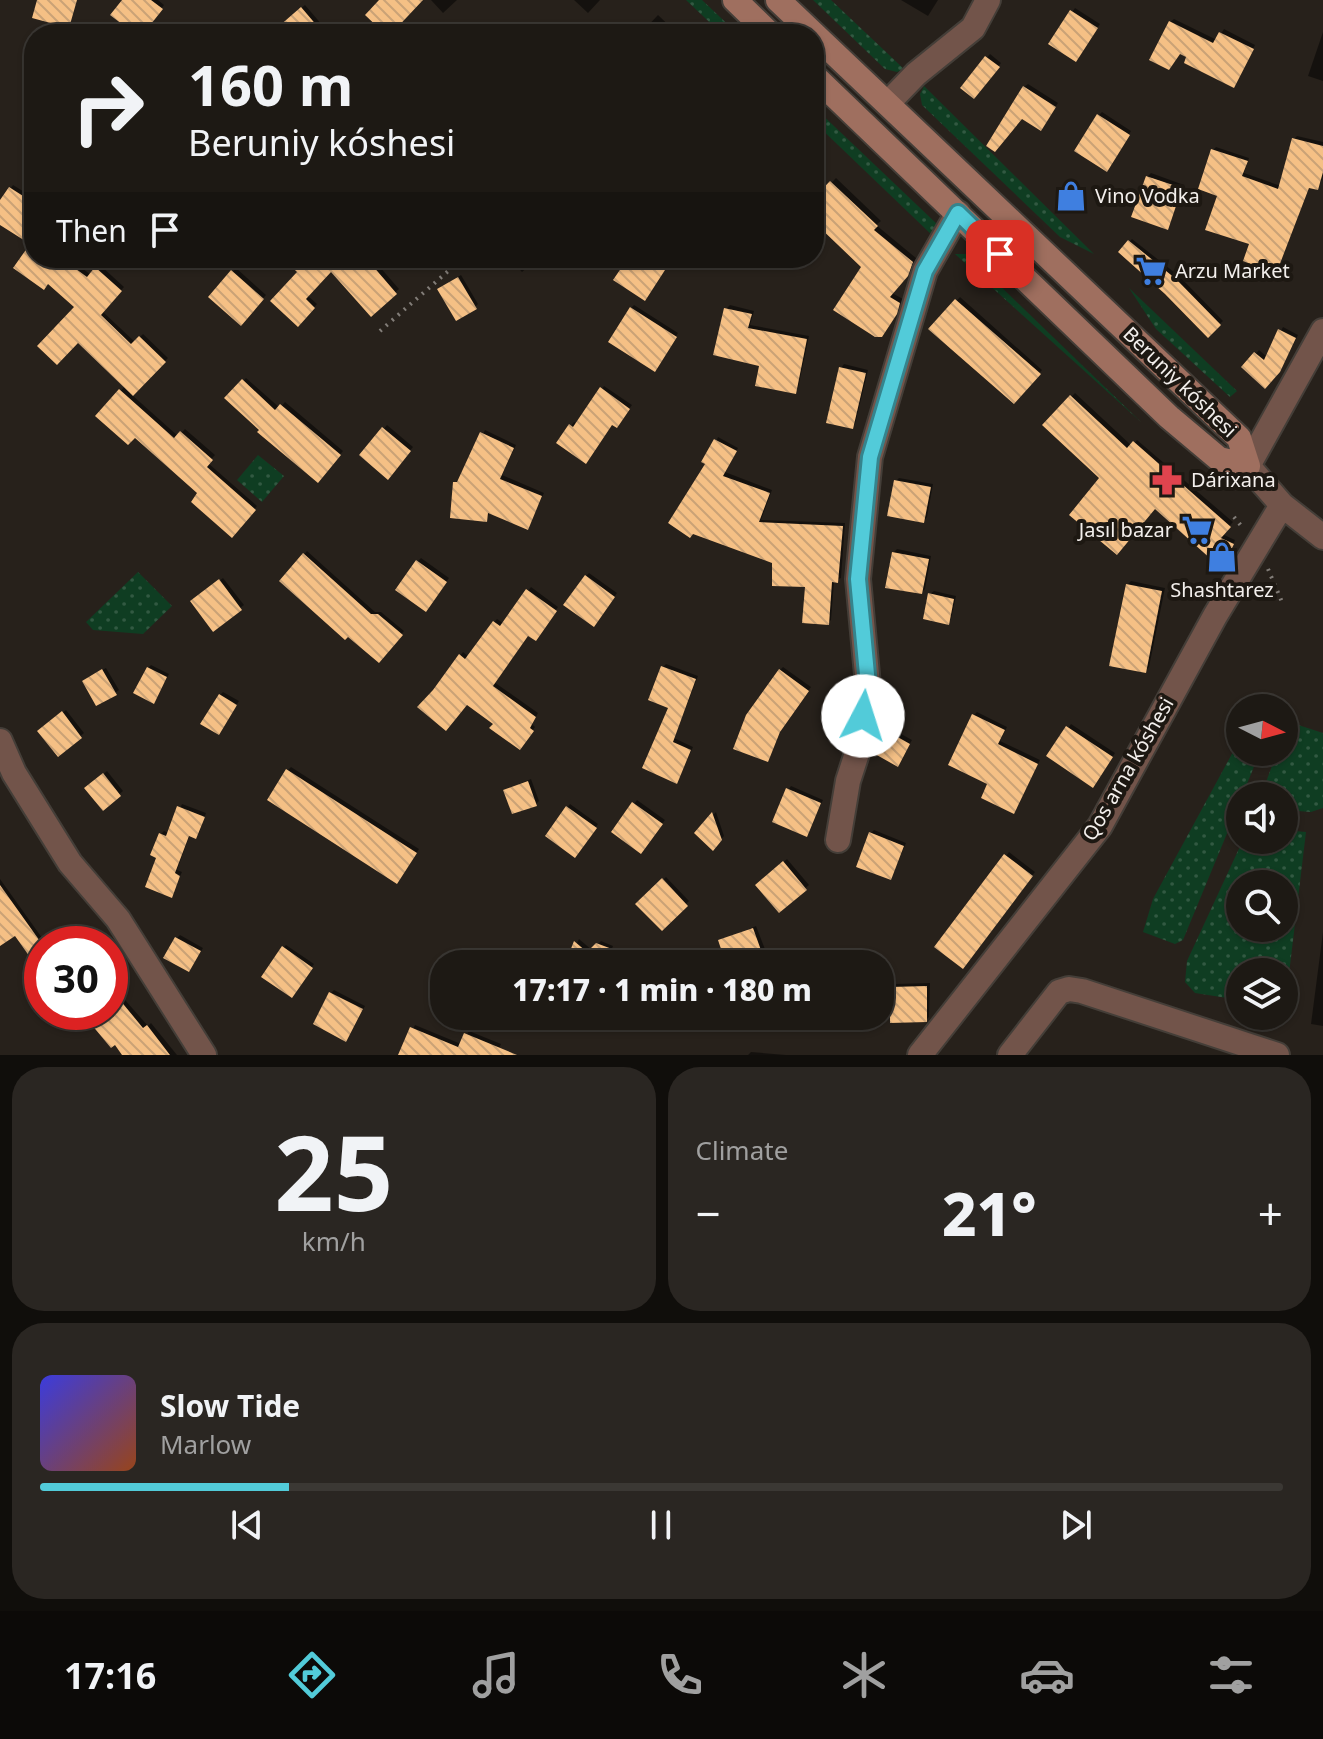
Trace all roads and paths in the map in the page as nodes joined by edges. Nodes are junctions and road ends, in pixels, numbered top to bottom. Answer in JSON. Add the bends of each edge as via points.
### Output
{"nodes":[{"id":1,"x":735,"y":0,"type":"edge"},
{"id":2,"x":778,"y":0,"type":"edge"},
{"id":3,"x":988,"y":0,"type":"edge"},
{"id":4,"x":760,"y":24,"type":"edge"},
{"id":5,"x":804,"y":24,"type":"edge"},
{"id":6,"x":824,"y":43,"type":"edge"},
{"id":7,"x":824,"y":86,"type":"edge"},
{"id":8,"x":888,"y":103,"type":"junction"},
{"id":9,"x":958,"y":213,"type":"junction"},
{"id":10,"x":452,"y":268,"type":"edge"},
{"id":11,"x":380,"y":331,"type":"dead end"},
{"id":12,"x":1323,"y":331,"type":"edge"},
{"id":13,"x":1248,"y":466,"type":"junction"},
{"id":14,"x":1282,"y":505,"type":"junction"},
{"id":15,"x":1323,"y":537,"type":"edge"},
{"id":16,"x":0,"y":741,"type":"edge"},
{"id":17,"x":838,"y":840,"type":"dead end"},
{"id":18,"x":204,"y":1055,"type":"edge"},
{"id":19,"x":920,"y":1055,"type":"edge"},
{"id":20,"x":1010,"y":1055,"type":"edge"},
{"id":21,"x":1277,"y":1055,"type":"edge"}],
"edges":[{"from":1,"to":4,"type":"street"},
{"from":2,"to":5,"type":"street","name":"Beruniy kóshesi"},
{"from":3,"to":8,"type":"street","via":[[973,28]]},
{"from":6,"to":8,"type":"street","name":"Beruniy kóshesi"},
{"from":7,"to":9,"type":"street","name":"Beruniy kóshesi"},
{"from":8,"to":13,"type":"street","name":"Beruniy kóshesi","via":[[1239,438]]},
{"from":9,"to":13,"type":"street","name":"Beruniy kóshesi","via":[[1169,417],[1219,459]]},
{"from":9,"to":17,"type":"street","via":[[925,271],[870,457],[858,579],[868,685]]},
{"from":10,"to":11,"type":"path"},
{"from":12,"to":13,"type":"street"},
{"from":13,"to":14,"type":"street"},
{"from":14,"to":15,"type":"street"},
{"from":14,"to":19,"type":"street","name":"Qos arna kóshesi","via":[[1100,826]]},
{"from":16,"to":18,"type":"street","via":[[70,863],[118,919]]},
{"from":20,"to":21,"type":"street","via":[[1059,992],[1069,989]]}]}
